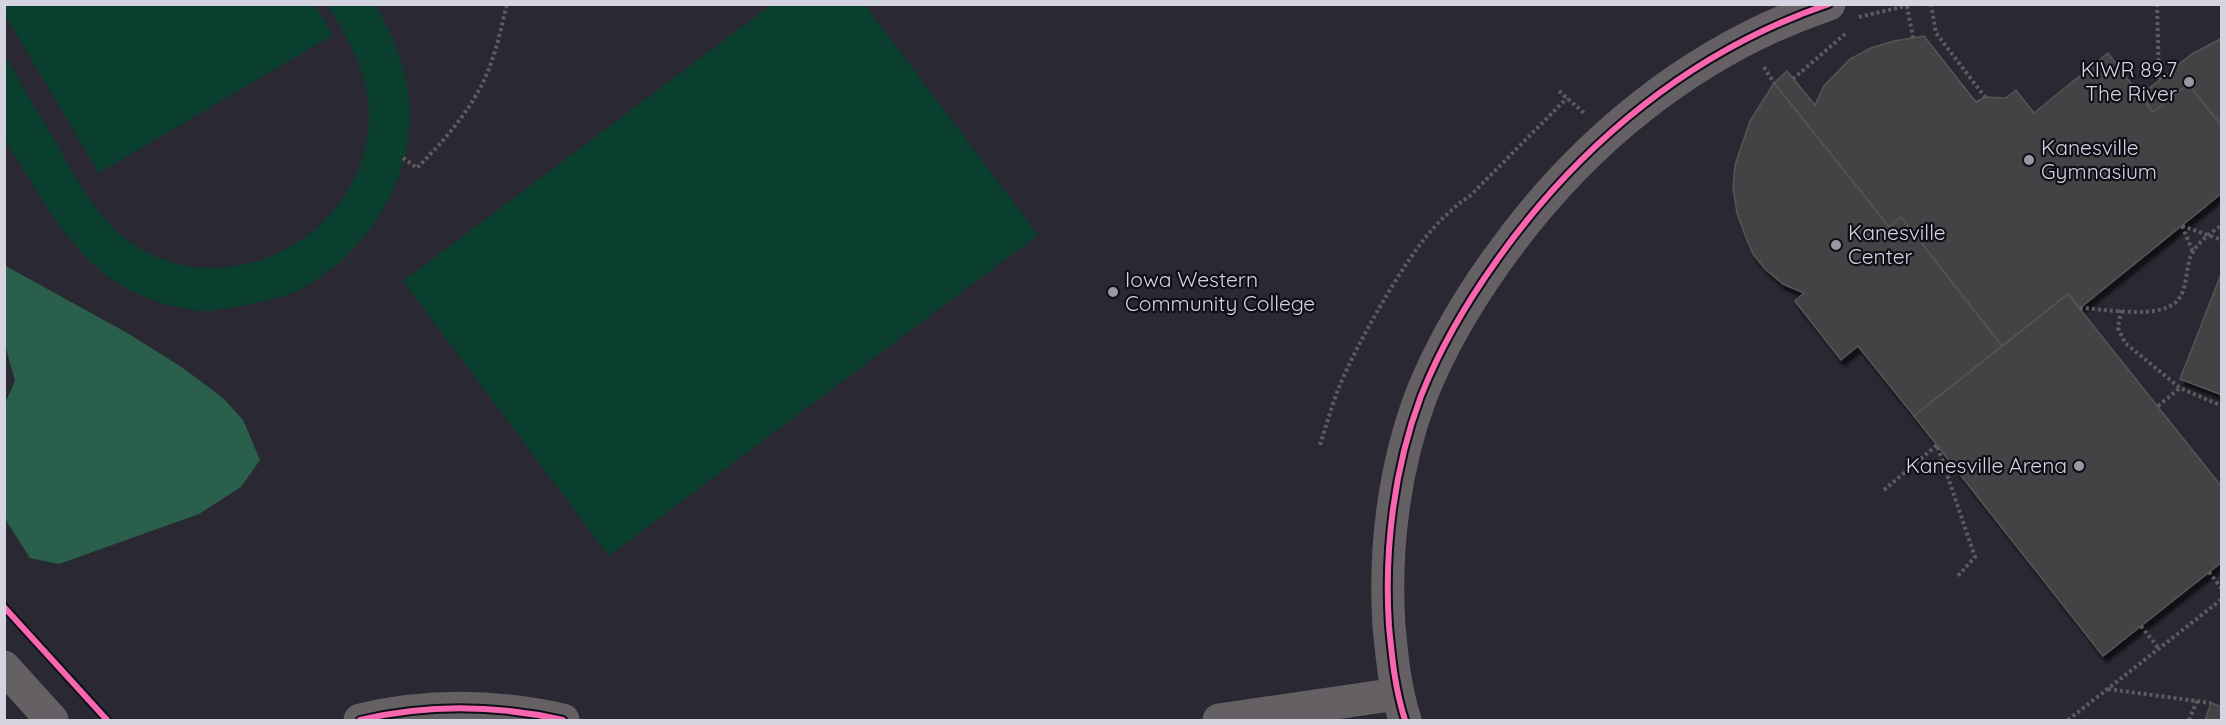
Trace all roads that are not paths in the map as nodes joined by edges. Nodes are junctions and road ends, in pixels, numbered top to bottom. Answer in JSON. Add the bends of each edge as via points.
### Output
{"nodes":[{"id":1,"x":1829,"y":4,"type":"edge"},
{"id":2,"x":4,"y":667,"type":"edge"},
{"id":3,"x":1401,"y":707,"type":"edge"},
{"id":4,"x":52,"y":720,"type":"edge"},
{"id":5,"x":360,"y":720,"type":"edge"},
{"id":6,"x":563,"y":720,"type":"edge"},
{"id":7,"x":1219,"y":720,"type":"edge"}],
"edges":[{"from":1,"to":3,"type":"street","via":[[1736,44],[1672,83],[1634,112],[1566,175],[1480,283],[1448,337],[1421,396],[1390,521],[1388,603]]},
{"from":2,"to":4,"type":"street"},
{"from":3,"to":7,"type":"street"},
{"from":5,"to":6,"type":"street","via":[[440,708],[496,709]]}]}
